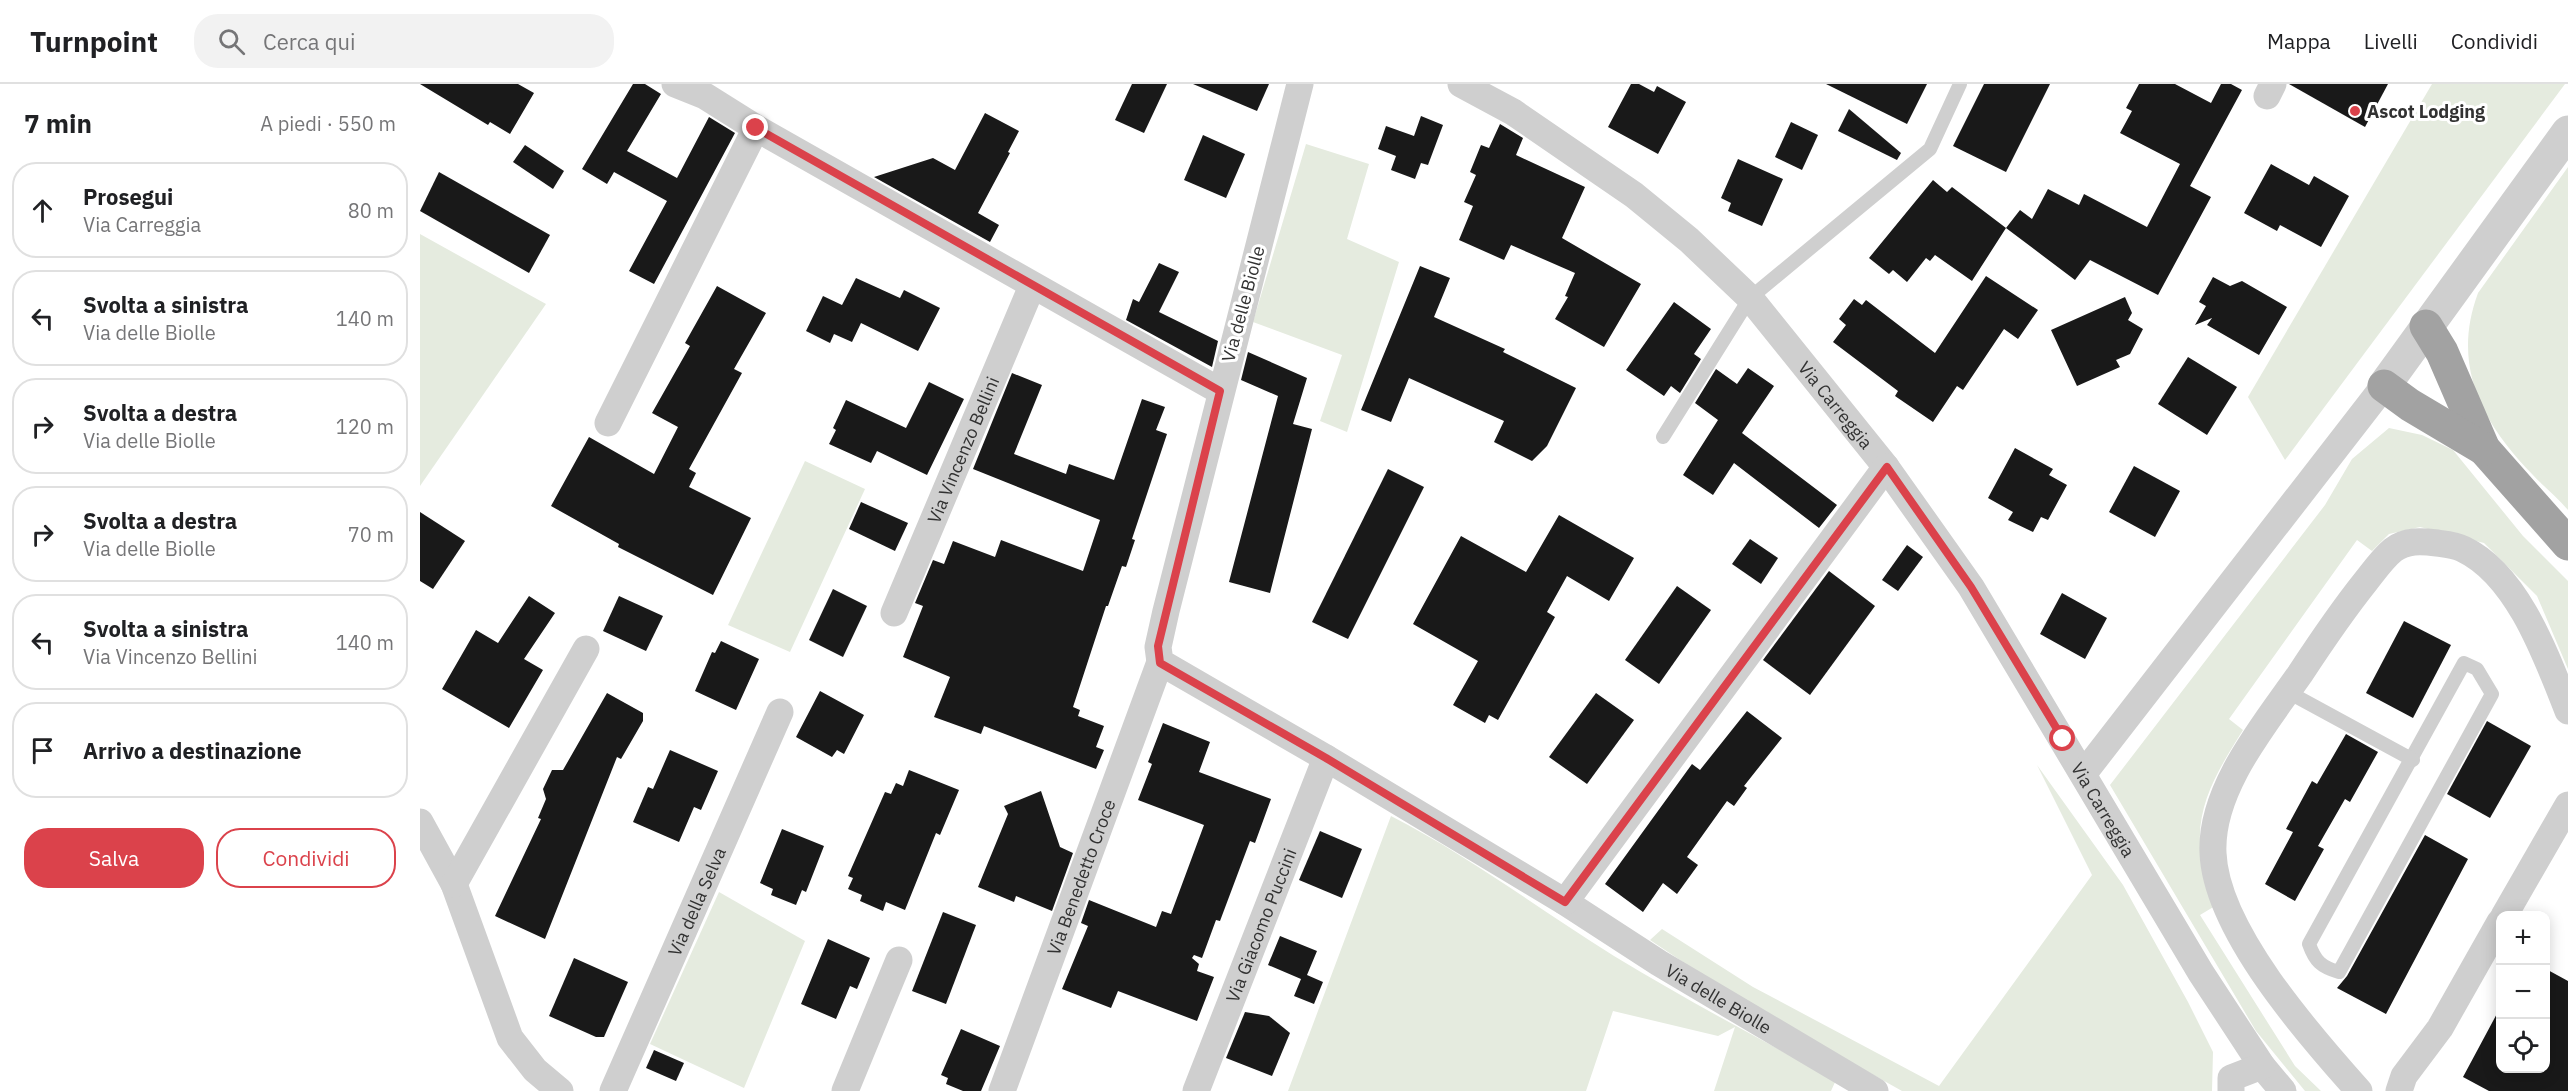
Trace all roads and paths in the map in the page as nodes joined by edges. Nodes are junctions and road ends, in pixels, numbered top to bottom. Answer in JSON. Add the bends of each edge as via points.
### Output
{"nodes":[{"id":1,"x":675,"y":84,"type":"edge"},
{"id":2,"x":1300,"y":84,"type":"edge"},
{"id":3,"x":1461,"y":84,"type":"edge"},
{"id":4,"x":1960,"y":84,"type":"edge"},
{"id":5,"x":756,"y":128,"type":"junction"},
{"id":6,"x":2568,"y":132,"type":"edge"},
{"id":7,"x":1032,"y":286,"type":"junction"},
{"id":8,"x":1750,"y":298,"type":"junction"},
{"id":9,"x":2426,"y":326,"type":"junction"},
{"id":10,"x":2384,"y":386,"type":"junction"},
{"id":11,"x":1220,"y":391,"type":"junction"},
{"id":12,"x":608,"y":423,"type":"dead end"},
{"id":13,"x":1663,"y":437,"type":"dead end"},
{"id":14,"x":2484,"y":449,"type":"junction"},
{"id":15,"x":1887,"y":467,"type":"junction"},
{"id":16,"x":2568,"y":544,"type":"edge"},
{"id":17,"x":894,"y":613,"type":"dead end"},
{"id":18,"x":586,"y":649,"type":"dead end"},
{"id":19,"x":1160,"y":663,"type":"junction"},
{"id":20,"x":2288,"y":692,"type":"junction"},
{"id":21,"x":2568,"y":711,"type":"edge"},
{"id":22,"x":780,"y":712,"type":"dead end"},
{"id":23,"x":1326,"y":758,"type":"junction"},
{"id":24,"x":2413,"y":760,"type":"junction"},
{"id":25,"x":2084,"y":773,"type":"junction"},
{"id":26,"x":2568,"y":805,"type":"edge"},
{"id":27,"x":420,"y":822,"type":"edge"},
{"id":28,"x":454,"y":884,"type":"junction"},
{"id":29,"x":1565,"y":902,"type":"junction"},
{"id":30,"x":2506,"y":911,"type":"edge"},
{"id":31,"x":2496,"y":929,"type":"edge"},
{"id":32,"x":899,"y":960,"type":"dead end"},
{"id":33,"x":2262,"y":1066,"type":"junction"},
{"id":34,"x":560,"y":1091,"type":"edge"},
{"id":35,"x":614,"y":1091,"type":"edge"},
{"id":36,"x":845,"y":1091,"type":"edge"},
{"id":37,"x":1002,"y":1091,"type":"edge"},
{"id":38,"x":1196,"y":1091,"type":"edge"},
{"id":39,"x":1875,"y":1091,"type":"edge"},
{"id":40,"x":2231,"y":1091,"type":"edge"},
{"id":41,"x":2283,"y":1091,"type":"edge"},
{"id":42,"x":2359,"y":1091,"type":"edge"},
{"id":43,"x":2399,"y":1091,"type":"edge"}],
"edges":[{"from":1,"to":5,"type":"street","via":[[705,96]]},
{"from":2,"to":11,"type":"street","name":"Via delle Biolle"},
{"from":3,"to":8,"type":"street","name":"Via Carreggia","via":[[1513,112],[1634,195]]},
{"from":4,"to":8,"type":"lane","via":[[1930,149]]},
{"from":5,"to":7,"type":"street"},
{"from":5,"to":12,"type":"street"},
{"from":6,"to":9,"type":"street"},
{"from":7,"to":11,"type":"street"},
{"from":7,"to":17,"type":"street","name":"Via Vincenzo Bellini"},
{"from":8,"to":13,"type":"lane"},
{"from":8,"to":15,"type":"street","name":"Via Carreggia"},
{"from":9,"to":10,"type":"street"},
{"from":9,"to":14,"type":"highway","via":[[2442,352]]},
{"from":10,"to":14,"type":"highway"},
{"from":10,"to":25,"type":"street"},
{"from":11,"to":19,"type":"street","name":"Via delle Biolle","via":[[1160,638]]},
{"from":14,"to":16,"type":"highway"},
{"from":15,"to":25,"type":"street","name":"Via Carreggia","via":[[1971,587]]},
{"from":15,"to":29,"type":"street"},
{"from":18,"to":28,"type":"street"},
{"from":19,"to":23,"type":"street","name":"Via delle Biolle"},
{"from":19,"to":37,"type":"street","name":"Via Benedetto Croce"},
{"from":20,"to":21,"type":"street","via":[[2382,561],[2394,549],[2413,540],[2462,548],[2492,568],[2516,599]]},
{"from":20,"to":24,"type":"lane"},
{"from":20,"to":42,"type":"street","via":[[2234,771],[2220,806],[2213,852],[2221,893],[2258,966]]},
{"from":22,"to":35,"type":"street","name":"Via della Selva"},
{"from":23,"to":29,"type":"street","name":"Via delle Biolle"},
{"from":23,"to":38,"type":"street","name":"Via Giacomo Puccini"},
{"from":24,"to":24,"type":"lane","via":[[2464,663],[2477,669],[2492,694],[2339,972],[2324,968],[2314,958],[2309,944]]},
{"from":25,"to":33,"type":"street","name":"Via Carreggia"},
{"from":26,"to":30,"type":"street"},
{"from":27,"to":28,"type":"street"},
{"from":28,"to":34,"type":"street","via":[[510,1038],[536,1070]]},
{"from":29,"to":39,"type":"street","name":"Via delle Biolle","via":[[1659,963]]},
{"from":31,"to":43,"type":"street","via":[[2440,1028],[2404,1076]]},
{"from":32,"to":36,"type":"street"},
{"from":33,"to":40,"type":"street","via":[[2232,1078]]},
{"from":33,"to":41,"type":"street","name":"Via Carreggia"}]}
